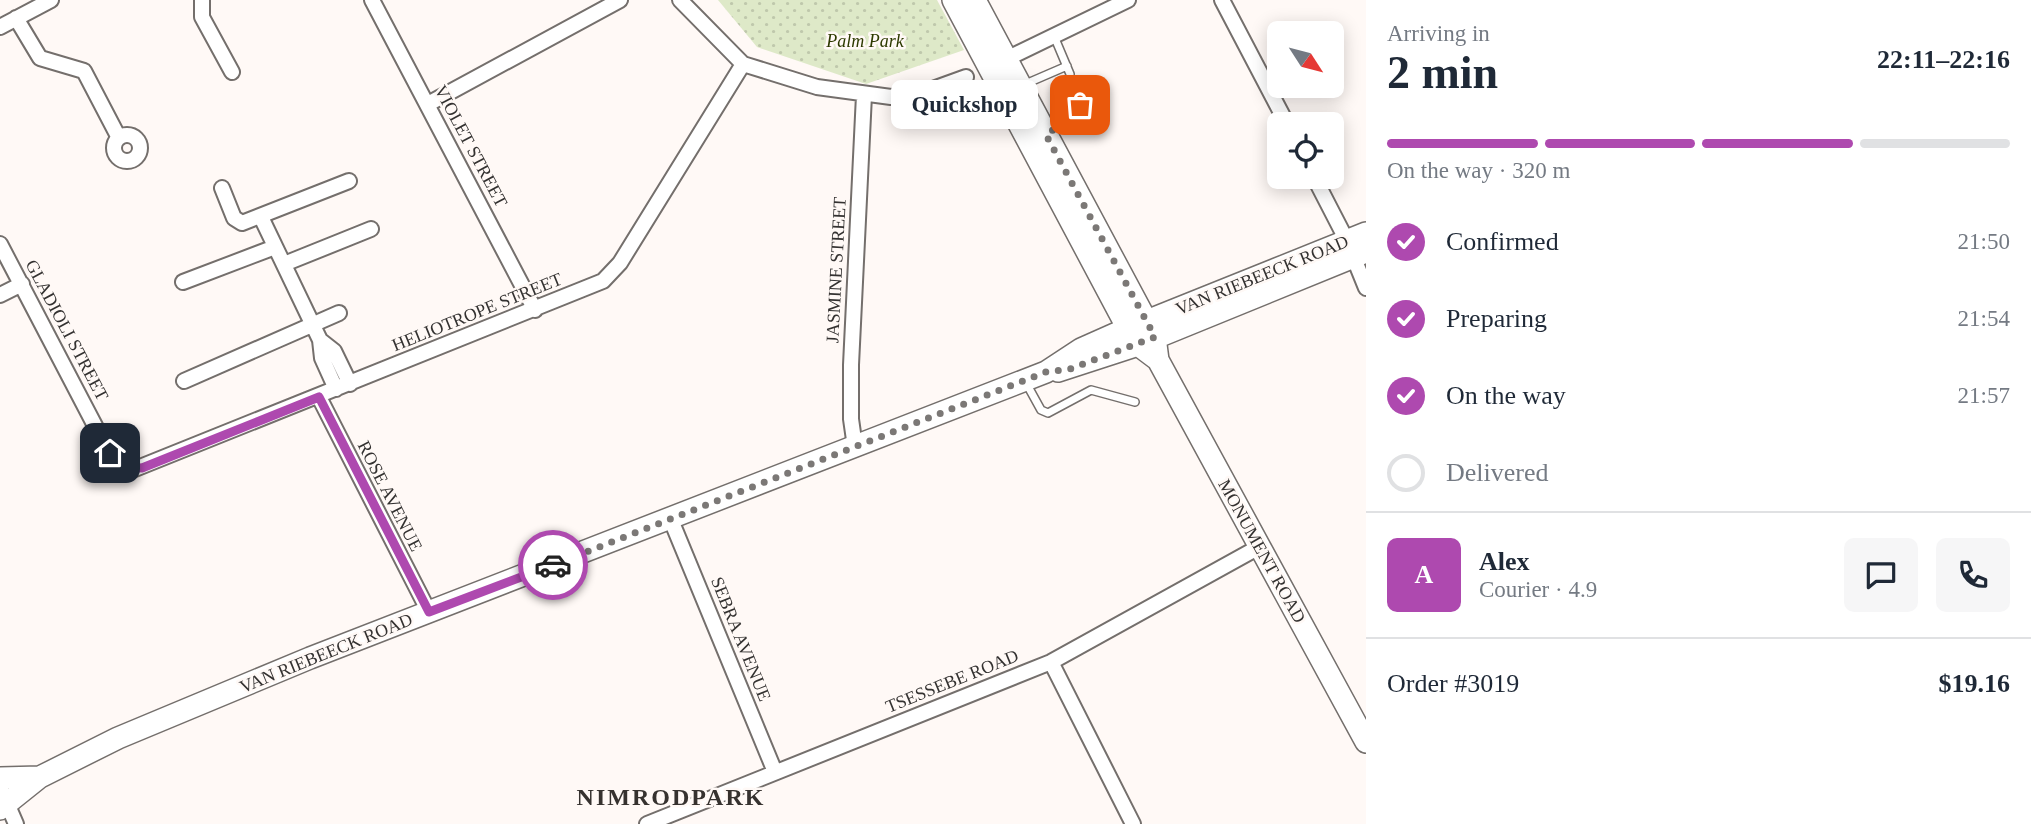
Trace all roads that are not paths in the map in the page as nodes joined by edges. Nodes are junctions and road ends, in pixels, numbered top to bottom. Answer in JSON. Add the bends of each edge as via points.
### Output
{"nodes":[{"id":1,"x":51,"y":0,"type":"edge"},
{"id":2,"x":202,"y":0,"type":"edge"},
{"id":3,"x":372,"y":0,"type":"edge"},
{"id":4,"x":620,"y":0,"type":"edge"},
{"id":5,"x":680,"y":0,"type":"edge"},
{"id":6,"x":953,"y":0,"type":"edge"},
{"id":7,"x":975,"y":0,"type":"edge"},
{"id":8,"x":1128,"y":0,"type":"edge"},
{"id":9,"x":1222,"y":0,"type":"edge"},
{"id":10,"x":16,"y":19,"type":"junction"},
{"id":11,"x":0,"y":27,"type":"edge"},
{"id":12,"x":1054,"y":36,"type":"junction"},
{"id":13,"x":997,"y":63,"type":"junction"},
{"id":14,"x":744,"y":64,"type":"junction"},
{"id":15,"x":1067,"y":66,"type":"junction"},
{"id":16,"x":232,"y":72,"type":"dead end"},
{"id":17,"x":1070,"y":74,"type":"dead end"},
{"id":18,"x":966,"y":77,"type":"dead end"},
{"id":19,"x":1020,"y":86,"type":"junction"},
{"id":20,"x":864,"y":95,"type":"junction"},
{"id":21,"x":428,"y":104,"type":"junction"},
{"id":22,"x":1080,"y":105,"type":"dead end"},
{"id":23,"x":1281,"y":112,"type":"edge"},
{"id":24,"x":1046,"y":135,"type":"junction"},
{"id":25,"x":119,"y":138,"type":"dead end"},
{"id":26,"x":349,"y":181,"type":"dead end"},
{"id":27,"x":222,"y":188,"type":"dead end"},
{"id":28,"x":1322,"y":189,"type":"edge"},
{"id":29,"x":261,"y":217,"type":"junction"},
{"id":30,"x":370,"y":229,"type":"dead end"},
{"id":31,"x":0,"y":244,"type":"edge"},
{"id":32,"x":1358,"y":246,"type":"edge"},
{"id":33,"x":275,"y":247,"type":"junction"},
{"id":34,"x":284,"y":264,"type":"junction"},
{"id":35,"x":183,"y":282,"type":"dead end"},
{"id":36,"x":22,"y":284,"type":"junction"},
{"id":37,"x":1366,"y":288,"type":"edge"},
{"id":38,"x":0,"y":295,"type":"edge"},
{"id":39,"x":535,"y":310,"type":"junction"},
{"id":40,"x":339,"y":313,"type":"dead end"},
{"id":41,"x":312,"y":324,"type":"junction"},
{"id":42,"x":1142,"y":333,"type":"junction"},
{"id":43,"x":184,"y":381,"type":"dead end"},
{"id":44,"x":1024,"y":381,"type":"junction"},
{"id":45,"x":343,"y":386,"type":"junction"},
{"id":46,"x":319,"y":397,"type":"junction"},
{"id":47,"x":1135,"y":402,"type":"dead end"},
{"id":48,"x":855,"y":447,"type":"junction"},
{"id":49,"x":123,"y":467,"type":"joint"},
{"id":50,"x":671,"y":520,"type":"junction"},
{"id":51,"x":1259,"y":547,"type":"junction"},
{"id":52,"x":429,"y":612,"type":"junction"},
{"id":53,"x":1051,"y":662,"type":"junction"},
{"id":54,"x":1366,"y":742,"type":"edge"},
{"id":55,"x":775,"y":772,"type":"junction"},
{"id":56,"x":40,"y":776,"type":"junction"},
{"id":57,"x":0,"y":778,"type":"edge"},
{"id":58,"x":6,"y":806,"type":"edge"},
{"id":59,"x":647,"y":824,"type":"edge"},
{"id":60,"x":1133,"y":824,"type":"edge"}],
"edges":[{"from":1,"to":10,"type":"street"},
{"from":2,"to":16,"type":"street","via":[[202,17]]},
{"from":3,"to":21,"type":"street","name":"VIOLET STREET"},
{"from":4,"to":21,"type":"street"},
{"from":5,"to":14,"type":"street"},
{"from":6,"to":13,"type":"street","name":"MONUMENT ROAD"},
{"from":7,"to":13,"type":"street","name":"MONUMENT ROAD"},
{"from":8,"to":12,"type":"street"},
{"from":9,"to":23,"type":"street"},
{"from":10,"to":11,"type":"street"},
{"from":10,"to":25,"type":"street","via":[[40,58],[83,71]]},
{"from":12,"to":13,"type":"street"},
{"from":12,"to":15,"type":"lane"},
{"from":13,"to":19,"type":"street","name":"MONUMENT ROAD"},
{"from":13,"to":42,"type":"street","name":"MONUMENT ROAD"},
{"from":14,"to":20,"type":"street","via":[[817,87]]},
{"from":14,"to":39,"type":"street","name":"HELIOTROPE STREET","via":[[612,273]]},
{"from":15,"to":17,"type":"lane"},
{"from":15,"to":19,"type":"lane"},
{"from":18,"to":20,"type":"street","via":[[915,94]]},
{"from":19,"to":24,"type":"street","name":"MONUMENT ROAD"},
{"from":20,"to":48,"type":"street","name":"JASMINE STREET","via":[[851,365]]},
{"from":21,"to":39,"type":"street","name":"VIOLET STREET"},
{"from":22,"to":24,"type":"lane"},
{"from":24,"to":42,"type":"street","name":"MONUMENT ROAD"},
{"from":26,"to":29,"type":"street"},
{"from":27,"to":29,"type":"street","via":[[238,222]]},
{"from":28,"to":32,"type":"street"},
{"from":29,"to":33,"type":"street"},
{"from":30,"to":34,"type":"street"},
{"from":31,"to":36,"type":"street","name":"GLADIOLI STREET"},
{"from":32,"to":37,"type":"street"},
{"from":32,"to":42,"type":"street","name":"VAN RIEBEECK ROAD"},
{"from":33,"to":34,"type":"street"},
{"from":33,"to":35,"type":"street"},
{"from":34,"to":41,"type":"street"},
{"from":36,"to":38,"type":"street"},
{"from":36,"to":49,"type":"street","name":"GLADIOLI STREET","via":[[104,443]]},
{"from":39,"to":45,"type":"street","name":"HELIOTROPE STREET"},
{"from":40,"to":41,"type":"street"},
{"from":41,"to":43,"type":"street"},
{"from":41,"to":45,"type":"street","via":[[322,358]]},
{"from":42,"to":44,"type":"street","name":"VAN RIEBEECK ROAD","via":[[1081,349]]},
{"from":42,"to":51,"type":"street","name":"MONUMENT ROAD"},
{"from":44,"to":47,"type":"lane","via":[[1041,410],[1048,413],[1091,390]]},
{"from":44,"to":48,"type":"street","name":"VAN RIEBEECK ROAD"},
{"from":45,"to":46,"type":"street","name":"HELIOTROPE STREET"},
{"from":46,"to":49,"type":"street","name":"HELIOTROPE STREET","via":[[142,468]]},
{"from":46,"to":52,"type":"street","name":"ROSE AVENUE"},
{"from":48,"to":50,"type":"street","name":"VAN RIEBEECK ROAD"},
{"from":50,"to":52,"type":"street","name":"VAN RIEBEECK ROAD"},
{"from":50,"to":55,"type":"street","name":"SEBRA AVENUE"},
{"from":51,"to":53,"type":"street","name":"TSESSEBE ROAD"},
{"from":51,"to":54,"type":"street","name":"MONUMENT ROAD"},
{"from":52,"to":56,"type":"street","name":"VAN RIEBEECK ROAD","via":[[144,728]]},
{"from":53,"to":55,"type":"street","name":"TSESSEBE ROAD"},
{"from":53,"to":60,"type":"street"},
{"from":55,"to":59,"type":"street","name":"TSESSEBE ROAD"},
{"from":56,"to":57,"type":"street","name":"VAN RIEBEECK ROAD"},
{"from":56,"to":58,"type":"street","name":"VAN RIEBEECK ROAD"}]}
